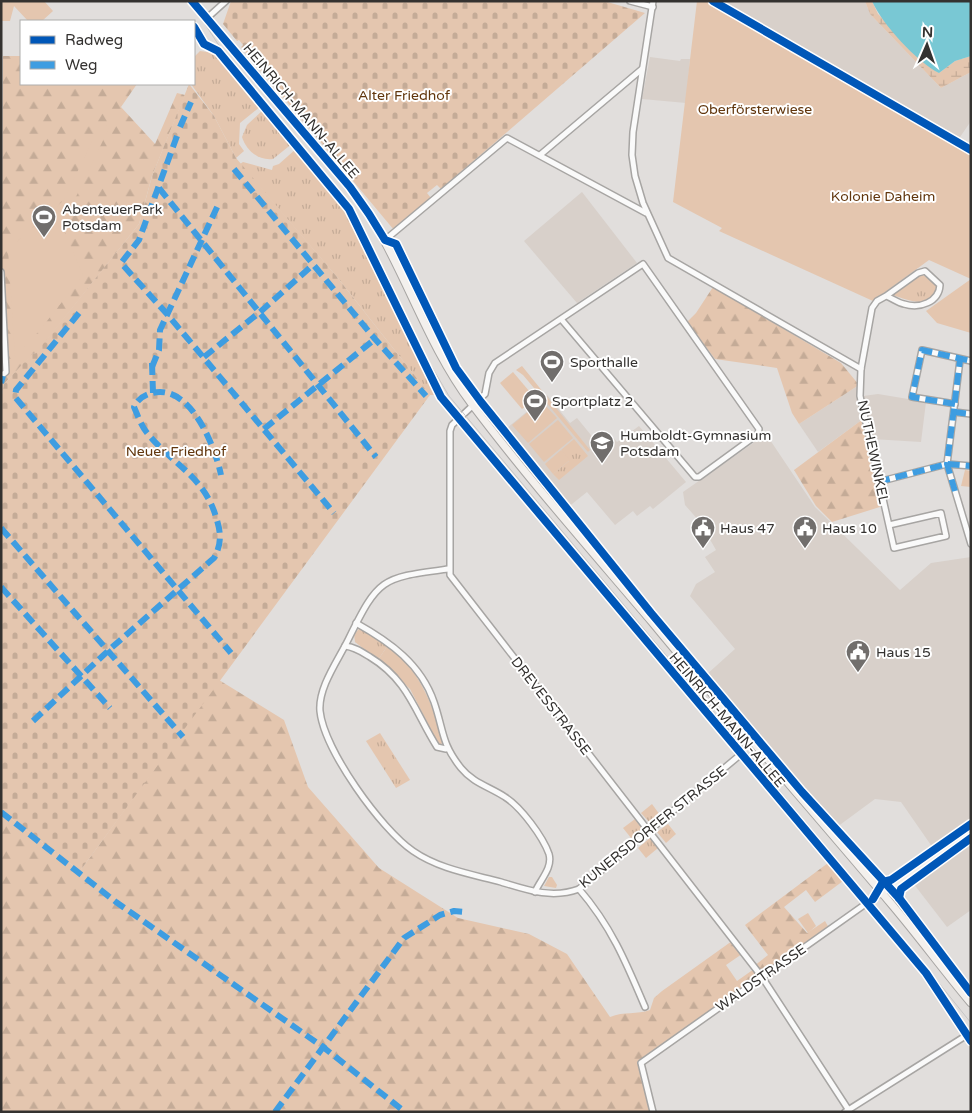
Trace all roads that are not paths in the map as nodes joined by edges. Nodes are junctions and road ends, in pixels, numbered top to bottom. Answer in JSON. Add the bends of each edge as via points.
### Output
{"nodes":[{"id":1,"x":192,"y":1,"type":"edge"},
{"id":2,"x":226,"y":1,"type":"edge"},
{"id":3,"x":630,"y":1,"type":"edge"},
{"id":4,"x":653,"y":4,"type":"edge"},
{"id":5,"x":206,"y":18,"type":"junction"},
{"id":6,"x":643,"y":68,"type":"junction"},
{"id":7,"x":540,"y":155,"type":"junction"},
{"id":8,"x":646,"y":213,"type":"junction"},
{"id":9,"x":385,"y":240,"type":"junction"},
{"id":10,"x":1,"y":272,"type":"edge"},
{"id":11,"x":886,"y":296,"type":"junction"},
{"id":12,"x":561,"y":319,"type":"junction"},
{"id":13,"x":960,"y":360,"type":"junction"},
{"id":14,"x":971,"y":361,"type":"edge"},
{"id":15,"x":861,"y":369,"type":"junction"},
{"id":16,"x":1,"y":376,"type":"edge"},
{"id":17,"x":954,"y":404,"type":"junction"},
{"id":18,"x":472,"y":405,"type":"junction"},
{"id":19,"x":954,"y":412,"type":"junction"},
{"id":20,"x":971,"y":414,"type":"edge"},
{"id":21,"x":459,"y":418,"type":"junction"},
{"id":22,"x":947,"y":464,"type":"junction"},
{"id":23,"x":971,"y":466,"type":"edge"},
{"id":24,"x":878,"y":482,"type":"junction"},
{"id":25,"x":889,"y":525,"type":"junction"},
{"id":26,"x":971,"y":544,"type":"edge"},
{"id":27,"x":448,"y":569,"type":"junction"},
{"id":28,"x":356,"y":623,"type":"junction"},
{"id":29,"x":345,"y":646,"type":"junction"},
{"id":30,"x":446,"y":749,"type":"junction"},
{"id":31,"x":740,"y":755,"type":"junction"},
{"id":32,"x":971,"y":831,"type":"edge"},
{"id":33,"x":648,"y":832,"type":"junction"},
{"id":34,"x":579,"y":889,"type":"junction"},
{"id":35,"x":535,"y":892,"type":"junction"},
{"id":36,"x":881,"y":893,"type":"junction"},
{"id":37,"x":866,"y":904,"type":"junction"},
{"id":38,"x":762,"y":977,"type":"junction"},
{"id":39,"x":971,"y":1003,"type":"edge"},
{"id":40,"x":645,"y":1007,"type":"dead end"},
{"id":41,"x":968,"y":1035,"type":"junction"},
{"id":42,"x":971,"y":1041,"type":"edge"},
{"id":43,"x":847,"y":1110,"type":"edge"},
{"id":44,"x":654,"y":1112,"type":"edge"}],
"edges":[{"from":1,"to":5,"type":"main road","name":"HEINRICH-MANN-ALLEE"},
{"from":2,"to":5,"type":"street"},
{"from":3,"to":4,"type":"street"},
{"from":4,"to":6,"type":"street"},
{"from":5,"to":9,"type":"main road","name":"HEINRICH-MANN-ALLEE","via":[[350,187]]},
{"from":6,"to":7,"type":"street"},
{"from":6,"to":8,"type":"street","via":[[632,154]]},
{"from":7,"to":8,"type":"street"},
{"from":7,"to":9,"type":"street","via":[[507,138]]},
{"from":8,"to":15,"type":"street","via":[[668,258]]},
{"from":9,"to":18,"type":"main road","name":"HEINRICH-MANN-ALLEE","via":[[439,353]]},
{"from":10,"to":16,"type":"street","via":[[6,338],[6,372]]},
{"from":11,"to":11,"type":"street","name":"NUTHEWINKEL","via":[[906,305],[924,304],[934,300],[940,285],[925,271]]},
{"from":11,"to":15,"type":"street","name":"NUTHEWINKEL","via":[[876,301],[872,308]]},
{"from":12,"to":12,"type":"street","via":[[643,264],[759,429],[758,434],[699,477],[692,475]]},
{"from":12,"to":18,"type":"street","via":[[496,363],[485,394]]},
{"from":13,"to":14,"type":"street"},
{"from":13,"to":17,"type":"street"},
{"from":13,"to":17,"type":"street","via":[[922,350],[912,397]]},
{"from":15,"to":24,"type":"street","name":"NUTHEWINKEL","via":[[862,408]]},
{"from":17,"to":19,"type":"street"},
{"from":18,"to":21,"type":"street"},
{"from":18,"to":36,"type":"main road","name":"HEINRICH-MANN-ALLEE","via":[[586,545]]},
{"from":19,"to":20,"type":"street"},
{"from":19,"to":22,"type":"street"},
{"from":21,"to":27,"type":"street","via":[[450,431]]},
{"from":21,"to":31,"type":"street","name":"HEINRICH-MANN-ALLEE"},
{"from":22,"to":23,"type":"street"},
{"from":22,"to":24,"type":"street"},
{"from":22,"to":26,"type":"street"},
{"from":24,"to":25,"type":"street","name":"NUTHEWINKEL"},
{"from":25,"to":25,"type":"street","name":"NUTHEWINKEL","via":[[941,513],[946,536],[894,548]]},
{"from":27,"to":28,"type":"street","name":"KUNERSDORFER STRASSE","via":[[401,575],[390,580],[374,593]]},
{"from":27,"to":33,"type":"street","name":"DREVESSTRASSE"},
{"from":28,"to":29,"type":"street","name":"KUNERSDORFER STRASSE"},
{"from":28,"to":30,"type":"street","via":[[389,644],[415,667],[434,702]]},
{"from":29,"to":30,"type":"street","via":[[371,657],[395,676],[408,692],[437,747]]},
{"from":29,"to":35,"type":"street","name":"KUNERSDORFER STRASSE","via":[[324,690],[320,703],[321,717],[346,771],[385,826],[411,850],[438,864]]},
{"from":30,"to":35,"type":"street","via":[[467,775],[514,804],[546,848],[549,868]]},
{"from":31,"to":33,"type":"street","name":"KUNERSDORFER STRASSE"},
{"from":31,"to":37,"type":"street","name":"HEINRICH-MANN-ALLEE"},
{"from":32,"to":36,"type":"main road"},
{"from":33,"to":34,"type":"street","name":"KUNERSDORFER STRASSE"},
{"from":33,"to":38,"type":"street","name":"DREVESSTRASSE"},
{"from":34,"to":35,"type":"street","name":"KUNERSDORFER STRASSE","via":[[554,894]]},
{"from":34,"to":40,"type":"street","via":[[614,936]]},
{"from":36,"to":37,"type":"street","name":"WALDSTRASSE"},
{"from":36,"to":39,"type":"main road","name":"HEINRICH-MANN-ALLEE"},
{"from":37,"to":38,"type":"street","name":"WALDSTRASSE"},
{"from":37,"to":41,"type":"street","name":"HEINRICH-MANN-ALLEE","via":[[926,974]]},
{"from":38,"to":43,"type":"street","name":"DREVESSTRASSE"},
{"from":38,"to":44,"type":"street","name":"WALDSTRASSE","via":[[641,1063]]},
{"from":41,"to":42,"type":"street","name":"HEINRICH-MANN-ALLEE"},
{"from":41,"to":43,"type":"street"}]}
